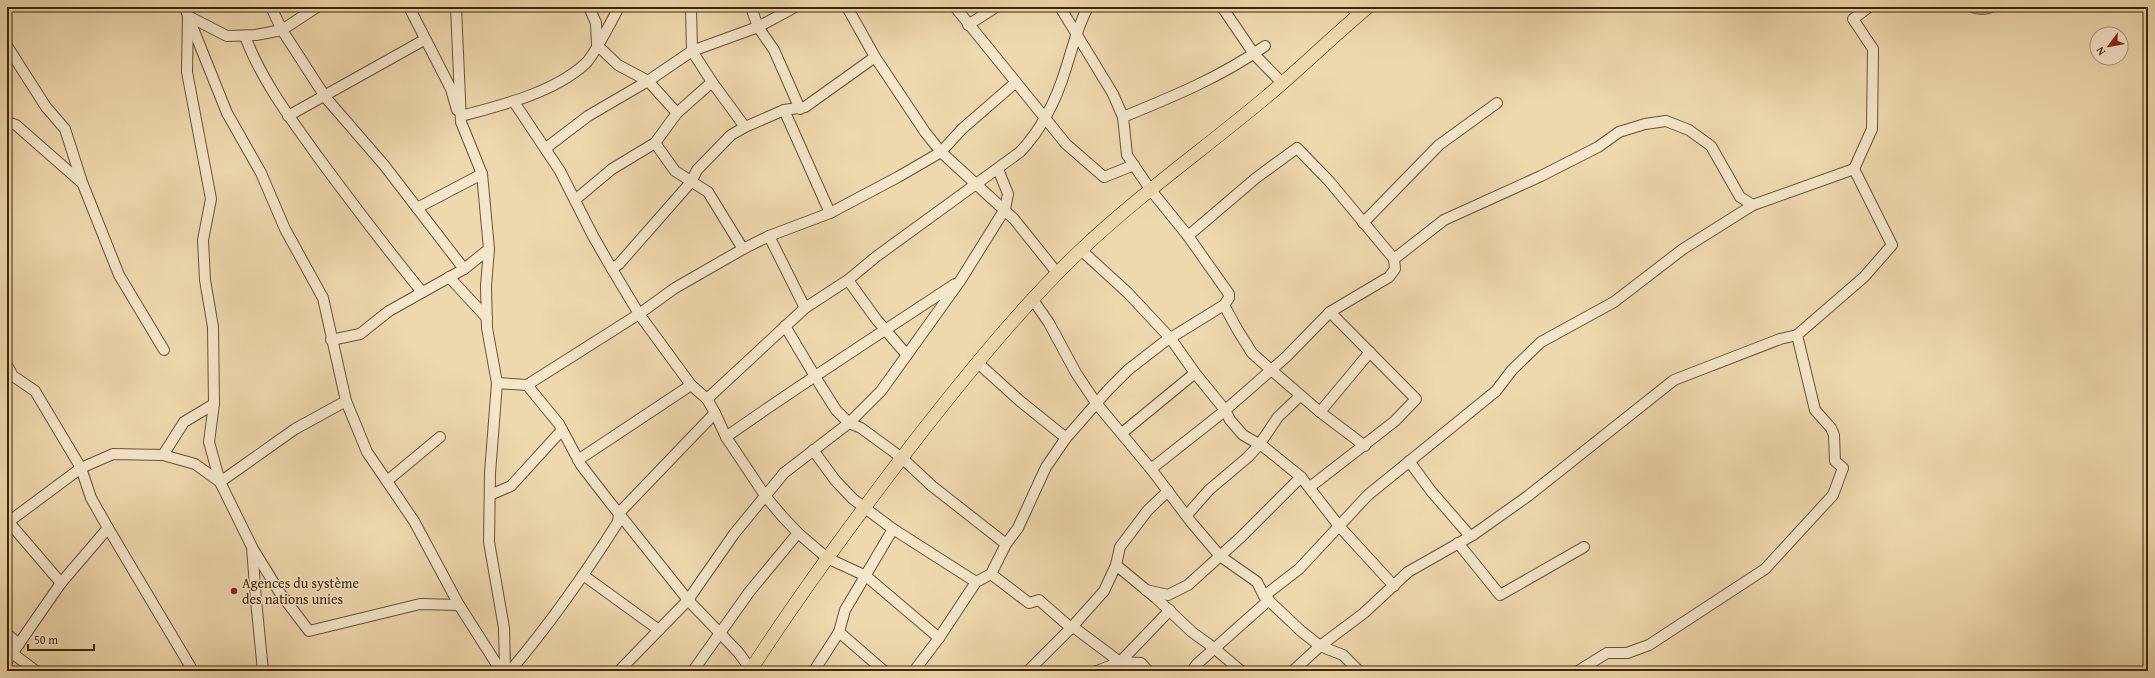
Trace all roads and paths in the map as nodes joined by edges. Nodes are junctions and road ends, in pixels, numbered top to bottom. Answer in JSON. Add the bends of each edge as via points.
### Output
{"nodes":[{"id":1,"x":271,"y":7,"type":"edge"},
{"id":2,"x":317,"y":7,"type":"edge"},
{"id":3,"x":409,"y":7,"type":"edge"},
{"id":4,"x":456,"y":7,"type":"edge"},
{"id":5,"x":589,"y":7,"type":"edge"},
{"id":6,"x":620,"y":7,"type":"edge"},
{"id":7,"x":691,"y":7,"type":"edge"},
{"id":8,"x":751,"y":7,"type":"edge"},
{"id":9,"x":796,"y":7,"type":"edge"},
{"id":10,"x":847,"y":7,"type":"edge"},
{"id":11,"x":955,"y":7,"type":"edge"},
{"id":12,"x":996,"y":7,"type":"edge"},
{"id":13,"x":1060,"y":7,"type":"edge"},
{"id":14,"x":1088,"y":7,"type":"edge"},
{"id":15,"x":1222,"y":7,"type":"edge"},
{"id":16,"x":1368,"y":7,"type":"edge"},
{"id":17,"x":1869,"y":7,"type":"edge"},
{"id":18,"x":1355,"y":11,"type":"edge"},
{"id":19,"x":186,"y":12,"type":"edge"},
{"id":20,"x":968,"y":25,"type":"junction"},
{"id":21,"x":758,"y":27,"type":"junction"},
{"id":22,"x":282,"y":30,"type":"junction"},
{"id":23,"x":1076,"y":31,"type":"junction"},
{"id":24,"x":245,"y":36,"type":"junction"},
{"id":25,"x":424,"y":40,"type":"junction"},
{"id":26,"x":597,"y":45,"type":"junction"},
{"id":27,"x":7,"y":46,"type":"edge"},
{"id":28,"x":1265,"y":46,"type":"dead end"},
{"id":29,"x":692,"y":51,"type":"junction"},
{"id":30,"x":1254,"y":54,"type":"junction"},
{"id":31,"x":875,"y":57,"type":"junction"},
{"id":32,"x":648,"y":81,"type":"junction"},
{"id":33,"x":712,"y":82,"type":"junction"},
{"id":34,"x":1015,"y":83,"type":"junction"},
{"id":35,"x":1282,"y":83,"type":"junction"},
{"id":36,"x":324,"y":94,"type":"junction"},
{"id":37,"x":514,"y":102,"type":"junction"},
{"id":38,"x":1497,"y":104,"type":"dead end"},
{"id":39,"x":800,"y":109,"type":"junction"},
{"id":40,"x":784,"y":110,"type":"junction"},
{"id":41,"x":677,"y":113,"type":"junction"},
{"id":42,"x":288,"y":116,"type":"junction"},
{"id":43,"x":1123,"y":117,"type":"junction"},
{"id":44,"x":461,"y":119,"type":"junction"},
{"id":45,"x":1045,"y":119,"type":"junction"},
{"id":46,"x":7,"y":122,"type":"edge"},
{"id":47,"x":744,"y":127,"type":"junction"},
{"id":48,"x":655,"y":143,"type":"junction"},
{"id":49,"x":546,"y":148,"type":"junction"},
{"id":50,"x":942,"y":152,"type":"junction"},
{"id":51,"x":1134,"y":165,"type":"junction"},
{"id":52,"x":998,"y":169,"type":"junction"},
{"id":53,"x":1854,"y":169,"type":"junction"},
{"id":54,"x":482,"y":174,"type":"junction"},
{"id":55,"x":82,"y":182,"type":"junction"},
{"id":56,"x":691,"y":182,"type":"junction"},
{"id":57,"x":975,"y":184,"type":"junction"},
{"id":58,"x":1150,"y":189,"type":"junction"},
{"id":59,"x":574,"y":200,"type":"junction"},
{"id":60,"x":1753,"y":205,"type":"junction"},
{"id":61,"x":417,"y":208,"type":"junction"},
{"id":62,"x":1005,"y":209,"type":"junction"},
{"id":63,"x":830,"y":212,"type":"junction"},
{"id":64,"x":1363,"y":223,"type":"junction"},
{"id":65,"x":769,"y":236,"type":"junction"},
{"id":66,"x":1188,"y":236,"type":"junction"},
{"id":67,"x":489,"y":249,"type":"junction"},
{"id":68,"x":743,"y":249,"type":"junction"},
{"id":69,"x":1081,"y":250,"type":"junction"},
{"id":70,"x":1394,"y":259,"type":"junction"},
{"id":71,"x":464,"y":269,"type":"junction"},
{"id":72,"x":612,"y":269,"type":"junction"},
{"id":73,"x":1058,"y":274,"type":"junction"},
{"id":74,"x":449,"y":277,"type":"junction"},
{"id":75,"x":848,"y":280,"type":"junction"},
{"id":76,"x":960,"y":281,"type":"junction"},
{"id":77,"x":422,"y":292,"type":"junction"},
{"id":78,"x":1033,"y":300,"type":"junction"},
{"id":79,"x":1224,"y":305,"type":"junction"},
{"id":80,"x":805,"y":308,"type":"junction"},
{"id":81,"x":1330,"y":312,"type":"junction"},
{"id":82,"x":640,"y":314,"type":"junction"},
{"id":83,"x":487,"y":318,"type":"junction"},
{"id":84,"x":785,"y":326,"type":"junction"},
{"id":85,"x":885,"y":331,"type":"junction"},
{"id":86,"x":1797,"y":335,"type":"junction"},
{"id":87,"x":1171,"y":339,"type":"junction"},
{"id":88,"x":331,"y":340,"type":"junction"},
{"id":89,"x":164,"y":350,"type":"dead end"},
{"id":90,"x":1370,"y":352,"type":"junction"},
{"id":91,"x":907,"y":355,"type":"junction"},
{"id":92,"x":978,"y":363,"type":"junction"},
{"id":93,"x":7,"y":365,"type":"edge"},
{"id":94,"x":1272,"y":369,"type":"junction"},
{"id":95,"x":1195,"y":373,"type":"junction"},
{"id":96,"x":815,"y":375,"type":"junction"},
{"id":97,"x":10,"y":379,"type":"edge"},
{"id":98,"x":497,"y":383,"type":"junction"},
{"id":99,"x":527,"y":385,"type":"junction"},
{"id":100,"x":691,"y":385,"type":"junction"},
{"id":101,"x":1300,"y":396,"type":"junction"},
{"id":102,"x":706,"y":399,"type":"junction"},
{"id":103,"x":346,"y":401,"type":"junction"},
{"id":104,"x":1096,"y":403,"type":"junction"},
{"id":105,"x":214,"y":404,"type":"junction"},
{"id":106,"x":1226,"y":410,"type":"junction"},
{"id":107,"x":1320,"y":412,"type":"junction"},
{"id":108,"x":715,"y":413,"type":"junction"},
{"id":109,"x":849,"y":423,"type":"junction"},
{"id":110,"x":562,"y":430,"type":"junction"},
{"id":111,"x":1122,"y":433,"type":"junction"},
{"id":112,"x":440,"y":437,"type":"dead end"},
{"id":113,"x":726,"y":437,"type":"junction"},
{"id":114,"x":1066,"y":438,"type":"junction"},
{"id":115,"x":1259,"y":445,"type":"junction"},
{"id":116,"x":1365,"y":446,"type":"junction"},
{"id":117,"x":813,"y":450,"type":"junction"},
{"id":118,"x":163,"y":455,"type":"junction"},
{"id":119,"x":902,"y":458,"type":"junction"},
{"id":120,"x":578,"y":460,"type":"junction"},
{"id":121,"x":1409,"y":461,"type":"junction"},
{"id":122,"x":81,"y":468,"type":"junction"},
{"id":123,"x":1151,"y":469,"type":"junction"},
{"id":124,"x":1301,"y":476,"type":"junction"},
{"id":125,"x":387,"y":481,"type":"junction"},
{"id":126,"x":220,"y":482,"type":"junction"},
{"id":127,"x":1310,"y":487,"type":"junction"},
{"id":128,"x":1168,"y":491,"type":"junction"},
{"id":129,"x":490,"y":495,"type":"junction"},
{"id":130,"x":766,"y":496,"type":"junction"},
{"id":131,"x":864,"y":508,"type":"junction"},
{"id":132,"x":619,"y":513,"type":"junction"},
{"id":133,"x":1187,"y":515,"type":"junction"},
{"id":134,"x":8,"y":522,"type":"edge"},
{"id":135,"x":1339,"y":526,"type":"junction"},
{"id":136,"x":108,"y":528,"type":"junction"},
{"id":137,"x":893,"y":529,"type":"junction"},
{"id":138,"x":798,"y":533,"type":"junction"},
{"id":139,"x":1470,"y":536,"type":"junction"},
{"id":140,"x":1458,"y":543,"type":"junction"},
{"id":141,"x":1006,"y":544,"type":"junction"},
{"id":142,"x":1584,"y":547,"type":"dead end"},
{"id":143,"x":252,"y":548,"type":"junction"},
{"id":144,"x":1220,"y":556,"type":"junction"},
{"id":145,"x":827,"y":558,"type":"junction"},
{"id":146,"x":1116,"y":566,"type":"junction"},
{"id":147,"x":991,"y":574,"type":"junction"},
{"id":148,"x":583,"y":575,"type":"junction"},
{"id":149,"x":866,"y":576,"type":"junction"},
{"id":150,"x":976,"y":582,"type":"junction"},
{"id":151,"x":61,"y":583,"type":"junction"},
{"id":152,"x":1394,"y":586,"type":"junction"},
{"id":153,"x":1146,"y":590,"type":"junction"},
{"id":154,"x":1266,"y":598,"type":"junction"},
{"id":155,"x":688,"y":600,"type":"junction"},
{"id":156,"x":459,"y":605,"type":"junction"},
{"id":157,"x":1170,"y":610,"type":"junction"},
{"id":158,"x":1071,"y":628,"type":"junction"},
{"id":159,"x":659,"y":630,"type":"junction"},
{"id":160,"x":839,"y":632,"type":"junction"},
{"id":161,"x":721,"y":633,"type":"junction"},
{"id":162,"x":7,"y":634,"type":"edge"},
{"id":163,"x":939,"y":638,"type":"junction"},
{"id":164,"x":19,"y":644,"type":"junction"},
{"id":165,"x":1320,"y":646,"type":"junction"},
{"id":166,"x":1214,"y":648,"type":"junction"},
{"id":167,"x":9,"y":657,"type":"edge"},
{"id":168,"x":1120,"y":662,"type":"junction"},
{"id":169,"x":36,"y":671,"type":"edge"},
{"id":170,"x":193,"y":671,"type":"edge"},
{"id":171,"x":264,"y":671,"type":"edge"},
{"id":172,"x":501,"y":671,"type":"edge"},
{"id":173,"x":505,"y":671,"type":"edge"},
{"id":174,"x":510,"y":671,"type":"edge"},
{"id":175,"x":619,"y":671,"type":"edge"},
{"id":176,"x":693,"y":671,"type":"edge"},
{"id":177,"x":751,"y":671,"type":"edge"},
{"id":178,"x":814,"y":671,"type":"edge"},
{"id":179,"x":884,"y":671,"type":"edge"},
{"id":180,"x":914,"y":671,"type":"edge"},
{"id":181,"x":1028,"y":671,"type":"edge"},
{"id":182,"x":1097,"y":671,"type":"edge"},
{"id":183,"x":1148,"y":671,"type":"edge"},
{"id":184,"x":1192,"y":671,"type":"edge"},
{"id":185,"x":1241,"y":671,"type":"edge"},
{"id":186,"x":1293,"y":671,"type":"edge"},
{"id":187,"x":1359,"y":671,"type":"edge"},
{"id":188,"x":1578,"y":671,"type":"edge"}],
"edges":[{"from":1,"to":22,"type":"street"},
{"from":2,"to":22,"type":"street"},
{"from":3,"to":25,"type":"street"},
{"from":4,"to":44,"type":"street"},
{"from":5,"to":26,"type":"street","via":[[596,23]]},
{"from":6,"to":26,"type":"street"},
{"from":7,"to":29,"type":"street"},
{"from":8,"to":21,"type":"street"},
{"from":9,"to":21,"type":"street"},
{"from":10,"to":31,"type":"street"},
{"from":11,"to":20,"type":"street"},
{"from":12,"to":20,"type":"street"},
{"from":13,"to":23,"type":"street"},
{"from":14,"to":23,"type":"street"},
{"from":15,"to":30,"type":"street"},
{"from":16,"to":18,"type":"main road"},
{"from":17,"to":53,"type":"street","via":[[1853,18],[1873,49],[1872,129]]},
{"from":18,"to":35,"type":"main road"},
{"from":19,"to":24,"type":"street","via":[[227,36]]},
{"from":19,"to":88,"type":"street","via":[[228,113],[261,173],[285,229],[323,298]]},
{"from":19,"to":105,"type":"street","via":[[187,72],[211,199],[203,240],[205,280],[213,327]]},
{"from":20,"to":34,"type":"street"},
{"from":21,"to":29,"type":"street"},
{"from":21,"to":39,"type":"street","via":[[774,50]]},
{"from":22,"to":24,"type":"street"},
{"from":22,"to":36,"type":"street"},
{"from":23,"to":43,"type":"street","via":[[1113,94]]},
{"from":23,"to":45,"type":"street","via":[[1066,70]]},
{"from":24,"to":42,"type":"street","via":[[252,56]]},
{"from":25,"to":36,"type":"street"},
{"from":25,"to":44,"type":"street","via":[[451,89]]},
{"from":26,"to":32,"type":"street","via":[[618,65]]},
{"from":26,"to":37,"type":"street","via":[[586,64],[560,81]]},
{"from":27,"to":55,"type":"street","via":[[46,108],[65,129]]},
{"from":28,"to":30,"type":"street"},
{"from":29,"to":32,"type":"street"},
{"from":29,"to":33,"type":"street"},
{"from":30,"to":35,"type":"street"},
{"from":30,"to":43,"type":"street","via":[[1232,68]]},
{"from":31,"to":39,"type":"street"},
{"from":31,"to":50,"type":"street","via":[[925,132]]},
{"from":32,"to":41,"type":"street"},
{"from":32,"to":49,"type":"street","via":[[588,116]]},
{"from":33,"to":41,"type":"street"},
{"from":33,"to":47,"type":"street"},
{"from":34,"to":45,"type":"street"},
{"from":34,"to":50,"type":"street","via":[[962,129]]},
{"from":35,"to":58,"type":"main road"},
{"from":36,"to":42,"type":"street"},
{"from":36,"to":61,"type":"street"},
{"from":37,"to":44,"type":"street"},
{"from":37,"to":49,"type":"street"},
{"from":38,"to":64,"type":"street","via":[[1439,145]]},
{"from":39,"to":40,"type":"street"},
{"from":40,"to":47,"type":"street"},
{"from":40,"to":63,"type":"street"},
{"from":41,"to":48,"type":"street"},
{"from":42,"to":77,"type":"street"},
{"from":43,"to":51,"type":"street","via":[[1127,155]]},
{"from":44,"to":54,"type":"street"},
{"from":45,"to":51,"type":"street","via":[[1066,144],[1104,176]]},
{"from":45,"to":52,"type":"street","via":[[1030,142]]},
{"from":46,"to":55,"type":"street","via":[[16,125]]},
{"from":47,"to":56,"type":"street","via":[[732,135],[696,170]]},
{"from":48,"to":56,"type":"street","via":[[675,171]]},
{"from":48,"to":59,"type":"street","via":[[612,169]]},
{"from":49,"to":59,"type":"street"},
{"from":50,"to":57,"type":"street"},
{"from":50,"to":63,"type":"street"},
{"from":51,"to":58,"type":"street"},
{"from":52,"to":57,"type":"street"},
{"from":52,"to":62,"type":"street","via":[[1008,194]]},
{"from":53,"to":60,"type":"street"},
{"from":53,"to":86,"type":"street","via":[[1892,244],[1864,277]]},
{"from":54,"to":61,"type":"street"},
{"from":54,"to":67,"type":"street"},
{"from":55,"to":89,"type":"street","via":[[125,287]]},
{"from":56,"to":68,"type":"street","via":[[708,192]]},
{"from":56,"to":72,"type":"street"},
{"from":57,"to":62,"type":"street"},
{"from":57,"to":75,"type":"street"},
{"from":58,"to":66,"type":"street"},
{"from":58,"to":69,"type":"main road"},
{"from":59,"to":72,"type":"street"},
{"from":60,"to":70,"type":"street","via":[[1740,197],[1712,146],[1689,130],[1666,121],[1645,124],[1619,132],[1598,147],[1541,176],[1444,220]]},
{"from":60,"to":121,"type":"street","via":[[1683,249],[1614,302],[1541,342],[1512,370],[1496,391],[1426,450]]},
{"from":61,"to":71,"type":"street"},
{"from":62,"to":73,"type":"street","via":[[1024,229]]},
{"from":62,"to":76,"type":"street"},
{"from":63,"to":65,"type":"street"},
{"from":64,"to":66,"type":"street","via":[[1329,181],[1297,148],[1256,178]]},
{"from":64,"to":70,"type":"street"},
{"from":65,"to":68,"type":"street"},
{"from":65,"to":80,"type":"street"},
{"from":66,"to":79,"type":"street","via":[[1229,294]]},
{"from":67,"to":71,"type":"street"},
{"from":67,"to":83,"type":"street"},
{"from":68,"to":82,"type":"street","via":[[674,288]]},
{"from":69,"to":73,"type":"main road"},
{"from":69,"to":87,"type":"street"},
{"from":70,"to":81,"type":"street","via":[[1395,269],[1389,277]]},
{"from":71,"to":74,"type":"street"},
{"from":72,"to":82,"type":"street"},
{"from":73,"to":78,"type":"main road"},
{"from":74,"to":77,"type":"street"},
{"from":74,"to":83,"type":"street"},
{"from":75,"to":80,"type":"street"},
{"from":75,"to":85,"type":"street"},
{"from":76,"to":85,"type":"street"},
{"from":76,"to":91,"type":"street"},
{"from":77,"to":88,"type":"street","via":[[389,311],[360,334]]},
{"from":78,"to":92,"type":"main road"},
{"from":78,"to":104,"type":"street"},
{"from":79,"to":87,"type":"street"},
{"from":79,"to":94,"type":"street","via":[[1252,353]]},
{"from":80,"to":84,"type":"street"},
{"from":81,"to":90,"type":"street"},
{"from":81,"to":94,"type":"street"},
{"from":82,"to":99,"type":"street"},
{"from":82,"to":100,"type":"street"},
{"from":83,"to":98,"type":"street"},
{"from":84,"to":96,"type":"street"},
{"from":84,"to":102,"type":"street"},
{"from":85,"to":91,"type":"street"},
{"from":85,"to":96,"type":"street"},
{"from":86,"to":139,"type":"street","via":[[1780,339],[1674,380],[1528,496]]},
{"from":86,"to":188,"type":"street","via":[[1815,410],[1834,434],[1835,461],[1843,468],[1833,495],[1760,573],[1650,645],[1627,653],[1607,653]]},
{"from":87,"to":95,"type":"street"},
{"from":87,"to":104,"type":"street","via":[[1128,370]]},
{"from":88,"to":103,"type":"street"},
{"from":90,"to":107,"type":"street"},
{"from":90,"to":116,"type":"street","via":[[1416,399]]},
{"from":91,"to":109,"type":"street","via":[[881,391]]},
{"from":92,"to":114,"type":"street"},
{"from":92,"to":119,"type":"main road"},
{"from":93,"to":97,"type":"street"},
{"from":94,"to":101,"type":"street"},
{"from":94,"to":106,"type":"street"},
{"from":95,"to":106,"type":"street"},
{"from":95,"to":111,"type":"street"},
{"from":96,"to":109,"type":"street","via":[[836,410]]},
{"from":96,"to":113,"type":"street"},
{"from":97,"to":122,"type":"street","via":[[35,391]]},
{"from":98,"to":99,"type":"street"},
{"from":98,"to":129,"type":"street"},
{"from":99,"to":110,"type":"street"},
{"from":100,"to":102,"type":"street"},
{"from":100,"to":120,"type":"street"},
{"from":101,"to":107,"type":"street"},
{"from":101,"to":115,"type":"street","via":[[1278,417]]},
{"from":102,"to":108,"type":"street"},
{"from":103,"to":125,"type":"street","via":[[367,452]]},
{"from":103,"to":126,"type":"street","via":[[295,429]]},
{"from":104,"to":111,"type":"street"},
{"from":104,"to":114,"type":"street"},
{"from":105,"to":118,"type":"street","via":[[184,422]]},
{"from":105,"to":126,"type":"street","via":[[209,442]]},
{"from":106,"to":115,"type":"street","via":[[1230,420],[1243,435]]},
{"from":106,"to":123,"type":"street"},
{"from":107,"to":116,"type":"street"},
{"from":108,"to":113,"type":"street"},
{"from":108,"to":132,"type":"street"},
{"from":109,"to":117,"type":"street"},
{"from":109,"to":119,"type":"street","via":[[861,428]]},
{"from":110,"to":120,"type":"street"},
{"from":110,"to":129,"type":"street","via":[[510,486]]},
{"from":111,"to":123,"type":"street"},
{"from":112,"to":125,"type":"street"},
{"from":113,"to":130,"type":"street"},
{"from":114,"to":141,"type":"street","via":[[1046,467],[1018,528]]},
{"from":115,"to":124,"type":"street"},
{"from":115,"to":133,"type":"street","via":[[1209,490]]},
{"from":116,"to":127,"type":"street"},
{"from":117,"to":130,"type":"street","via":[[784,473]]},
{"from":117,"to":131,"type":"street","via":[[835,480]]},
{"from":118,"to":122,"type":"street","via":[[113,454]]},
{"from":118,"to":126,"type":"street","via":[[195,464]]},
{"from":119,"to":131,"type":"main road"},
{"from":119,"to":141,"type":"street","via":[[932,486]]},
{"from":120,"to":132,"type":"street"},
{"from":121,"to":135,"type":"street","via":[[1368,495]]},
{"from":121,"to":139,"type":"street"},
{"from":122,"to":134,"type":"street"},
{"from":122,"to":136,"type":"street","via":[[91,498]]},
{"from":123,"to":128,"type":"street"},
{"from":124,"to":127,"type":"street"},
{"from":124,"to":144,"type":"street"},
{"from":125,"to":156,"type":"street","via":[[414,521]]},
{"from":126,"to":143,"type":"street"},
{"from":127,"to":135,"type":"street"},
{"from":128,"to":133,"type":"street"},
{"from":128,"to":146,"type":"street","via":[[1148,510],[1120,547]]},
{"from":129,"to":173,"type":"street","via":[[489,542],[504,628]]},
{"from":130,"to":138,"type":"street"},
{"from":130,"to":155,"type":"street","via":[[734,534]]},
{"from":131,"to":137,"type":"street"},
{"from":131,"to":145,"type":"main road"},
{"from":132,"to":148,"type":"street","via":[[618,522]]},
{"from":132,"to":155,"type":"street"},
{"from":133,"to":144,"type":"street"},
{"from":134,"to":151,"type":"street"},
{"from":135,"to":152,"type":"street"},
{"from":135,"to":154,"type":"street","via":[[1299,569]]},
{"from":136,"to":151,"type":"street"},
{"from":136,"to":170,"type":"street"},
{"from":137,"to":149,"type":"street"},
{"from":137,"to":150,"type":"street"},
{"from":138,"to":145,"type":"street"},
{"from":138,"to":161,"type":"street","via":[[750,591]]},
{"from":139,"to":140,"type":"street"},
{"from":140,"to":142,"type":"street","via":[[1500,595]]},
{"from":140,"to":152,"type":"street","via":[[1408,572]]},
{"from":141,"to":147,"type":"street"},
{"from":143,"to":156,"type":"street","via":[[280,593],[309,631],[420,604]]},
{"from":143,"to":171,"type":"street"},
{"from":144,"to":153,"type":"street","via":[[1188,585],[1168,595]]},
{"from":144,"to":154,"type":"street","via":[[1257,582]]},
{"from":145,"to":149,"type":"street"},
{"from":145,"to":177,"type":"main road"},
{"from":146,"to":153,"type":"street"},
{"from":146,"to":158,"type":"street","via":[[1104,591]]},
{"from":147,"to":150,"type":"street"},
{"from":147,"to":158,"type":"street","via":[[1028,603],[1039,600]]},
{"from":148,"to":159,"type":"street"},
{"from":148,"to":174,"type":"street"},
{"from":149,"to":160,"type":"street","via":[[844,610]]},
{"from":149,"to":163,"type":"street"},
{"from":150,"to":163,"type":"street"},
{"from":151,"to":164,"type":"street"},
{"from":152,"to":165,"type":"street","via":[[1364,613]]},
{"from":153,"to":157,"type":"street"},
{"from":154,"to":165,"type":"street"},
{"from":154,"to":166,"type":"street"},
{"from":155,"to":159,"type":"street"},
{"from":155,"to":161,"type":"street"},
{"from":156,"to":172,"type":"street"},
{"from":157,"to":166,"type":"street","via":[[1192,632]]},
{"from":157,"to":168,"type":"street"},
{"from":158,"to":168,"type":"street","via":[[1076,629]]},
{"from":158,"to":181,"type":"street"},
{"from":159,"to":175,"type":"street"},
{"from":160,"to":178,"type":"street"},
{"from":160,"to":179,"type":"street"},
{"from":161,"to":176,"type":"street"},
{"from":161,"to":177,"type":"street"},
{"from":162,"to":164,"type":"street"},
{"from":163,"to":180,"type":"street"},
{"from":164,"to":167,"type":"street"},
{"from":165,"to":186,"type":"street"},
{"from":165,"to":187,"type":"street","via":[[1343,655]]},
{"from":166,"to":184,"type":"street"},
{"from":166,"to":185,"type":"street"},
{"from":167,"to":169,"type":"street"},
{"from":168,"to":182,"type":"street"},
{"from":168,"to":183,"type":"street","via":[[1141,663]]}]}
